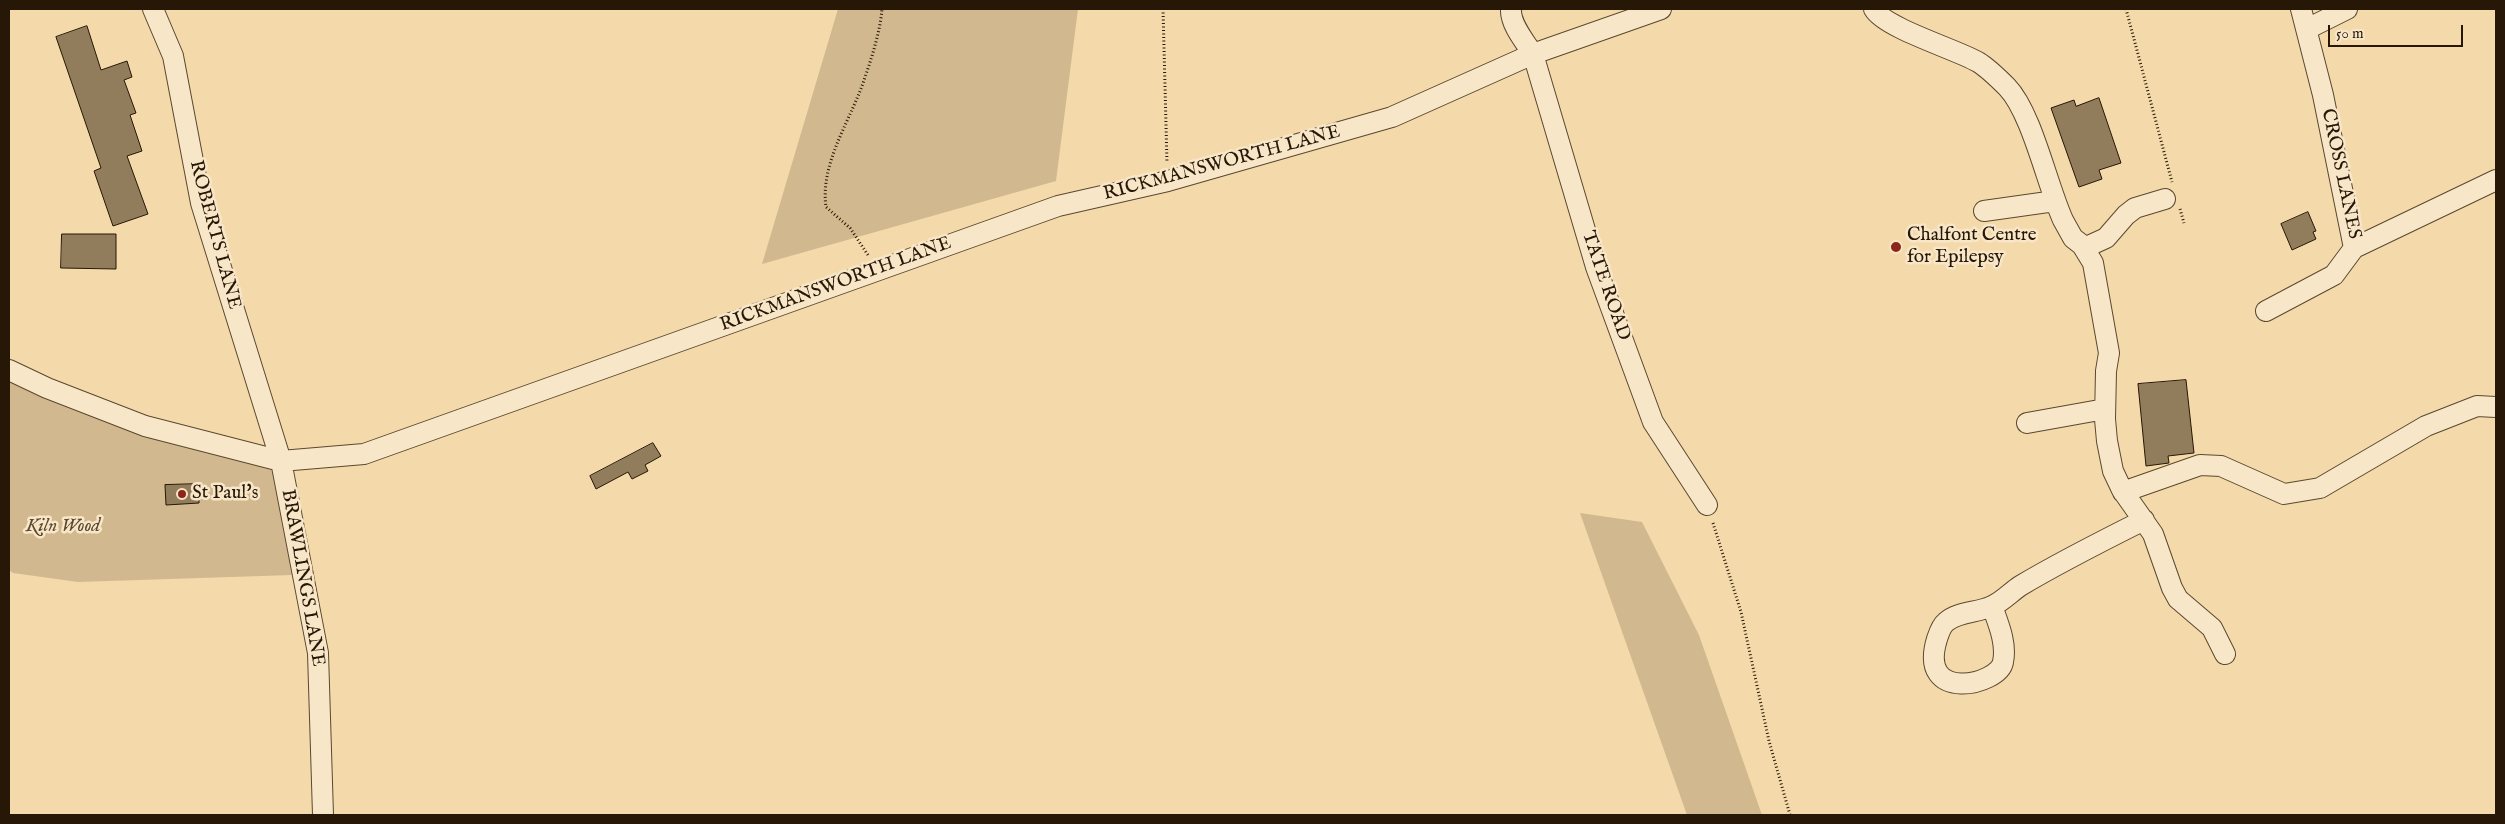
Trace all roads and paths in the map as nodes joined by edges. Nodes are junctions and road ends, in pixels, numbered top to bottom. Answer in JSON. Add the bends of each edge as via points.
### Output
{"nodes":[{"id":1,"x":153,"y":9,"type":"edge"},
{"id":2,"x":882,"y":9,"type":"edge"},
{"id":3,"x":1163,"y":9,"type":"edge"},
{"id":4,"x":1511,"y":9,"type":"edge"},
{"id":5,"x":1661,"y":9,"type":"edge"},
{"id":6,"x":1874,"y":9,"type":"edge"},
{"id":7,"x":2126,"y":9,"type":"edge"},
{"id":8,"x":2301,"y":9,"type":"edge"},
{"id":9,"x":2347,"y":9,"type":"edge"},
{"id":10,"x":2307,"y":29,"type":"junction"},
{"id":11,"x":1533,"y":54,"type":"junction"},
{"id":12,"x":2496,"y":180,"type":"edge"},
{"id":13,"x":1168,"y":181,"type":"junction"},
{"id":14,"x":2172,"y":197,"type":"junction"},
{"id":15,"x":2054,"y":202,"type":"junction"},
{"id":16,"x":1984,"y":211,"type":"dead end"},
{"id":17,"x":2184,"y":223,"type":"dead end"},
{"id":18,"x":2084,"y":248,"type":"junction"},
{"id":19,"x":2354,"y":248,"type":"junction"},
{"id":20,"x":877,"y":271,"type":"junction"},
{"id":21,"x":2266,"y":311,"type":"dead end"},
{"id":22,"x":9,"y":370,"type":"edge"},
{"id":23,"x":2496,"y":407,"type":"edge"},
{"id":24,"x":2105,"y":409,"type":"junction"},
{"id":25,"x":2027,"y":423,"type":"dead end"},
{"id":26,"x":281,"y":460,"type":"junction"},
{"id":27,"x":2124,"y":492,"type":"junction"},
{"id":28,"x":1707,"y":505,"type":"joint"},
{"id":29,"x":2144,"y":520,"type":"junction"},
{"id":30,"x":1992,"y":606,"type":"dead end"},
{"id":31,"x":2225,"y":654,"type":"dead end"},
{"id":32,"x":323,"y":815,"type":"edge"},
{"id":33,"x":1790,"y":815,"type":"edge"}],
"edges":[{"from":1,"to":26,"type":"street","name":"ROBERTS LANE","via":[[172,56],[201,203]]},
{"from":2,"to":20,"type":"path","via":[[863,83],[833,154],[824,190],[826,208],[850,228]]},
{"from":3,"to":13,"type":"path"},
{"from":4,"to":11,"type":"street","name":"TATE ROAD","via":[[1510,14]]},
{"from":5,"to":11,"type":"street","name":"RICKMANSWORTH LANE"},
{"from":6,"to":15,"type":"street","via":[[1894,25],[1980,63],[2008,89],[2020,108]]},
{"from":7,"to":14,"type":"path"},
{"from":8,"to":10,"type":"street","name":"CROSS LANES"},
{"from":9,"to":10,"type":"street"},
{"from":10,"to":19,"type":"street","name":"CROSS LANES"},
{"from":11,"to":13,"type":"street","name":"RICKMANSWORTH LANE","via":[[1392,117]]},
{"from":11,"to":28,"type":"street","name":"TATE ROAD","via":[[1596,267],[1653,422]]},
{"from":12,"to":19,"type":"street","name":"CROSS LANES"},
{"from":13,"to":20,"type":"street","name":"RICKMANSWORTH LANE","via":[[1058,206]]},
{"from":14,"to":17,"type":"path"},
{"from":14,"to":18,"type":"street","via":[[2135,208],[2106,238]]},
{"from":15,"to":16,"type":"street"},
{"from":15,"to":18,"type":"street","via":[[2073,238]]},
{"from":18,"to":24,"type":"street","via":[[2093,263],[2110,352]]},
{"from":19,"to":21,"type":"street","via":[[2334,275]]},
{"from":20,"to":26,"type":"street","name":"RICKMANSWORTH LANE","via":[[364,454]]},
{"from":22,"to":26,"type":"street","name":"RICKMANSWORTH LANE","via":[[145,426]]},
{"from":23,"to":27,"type":"street","via":[[2477,406],[2426,426],[2320,488],[2284,494],[2221,466],[2200,465]]},
{"from":24,"to":25,"type":"street"},
{"from":24,"to":27,"type":"street","via":[[2112,464]]},
{"from":26,"to":32,"type":"street","name":"BRAWLINGS LANE","via":[[318,653]]},
{"from":27,"to":29,"type":"street"},
{"from":28,"to":33,"type":"path","via":[[1741,612],[1768,741]]},
{"from":29,"to":30,"type":"street","via":[[2019,587]]},
{"from":29,"to":31,"type":"street","via":[[2153,534],[2178,599],[2212,628]]}]}
